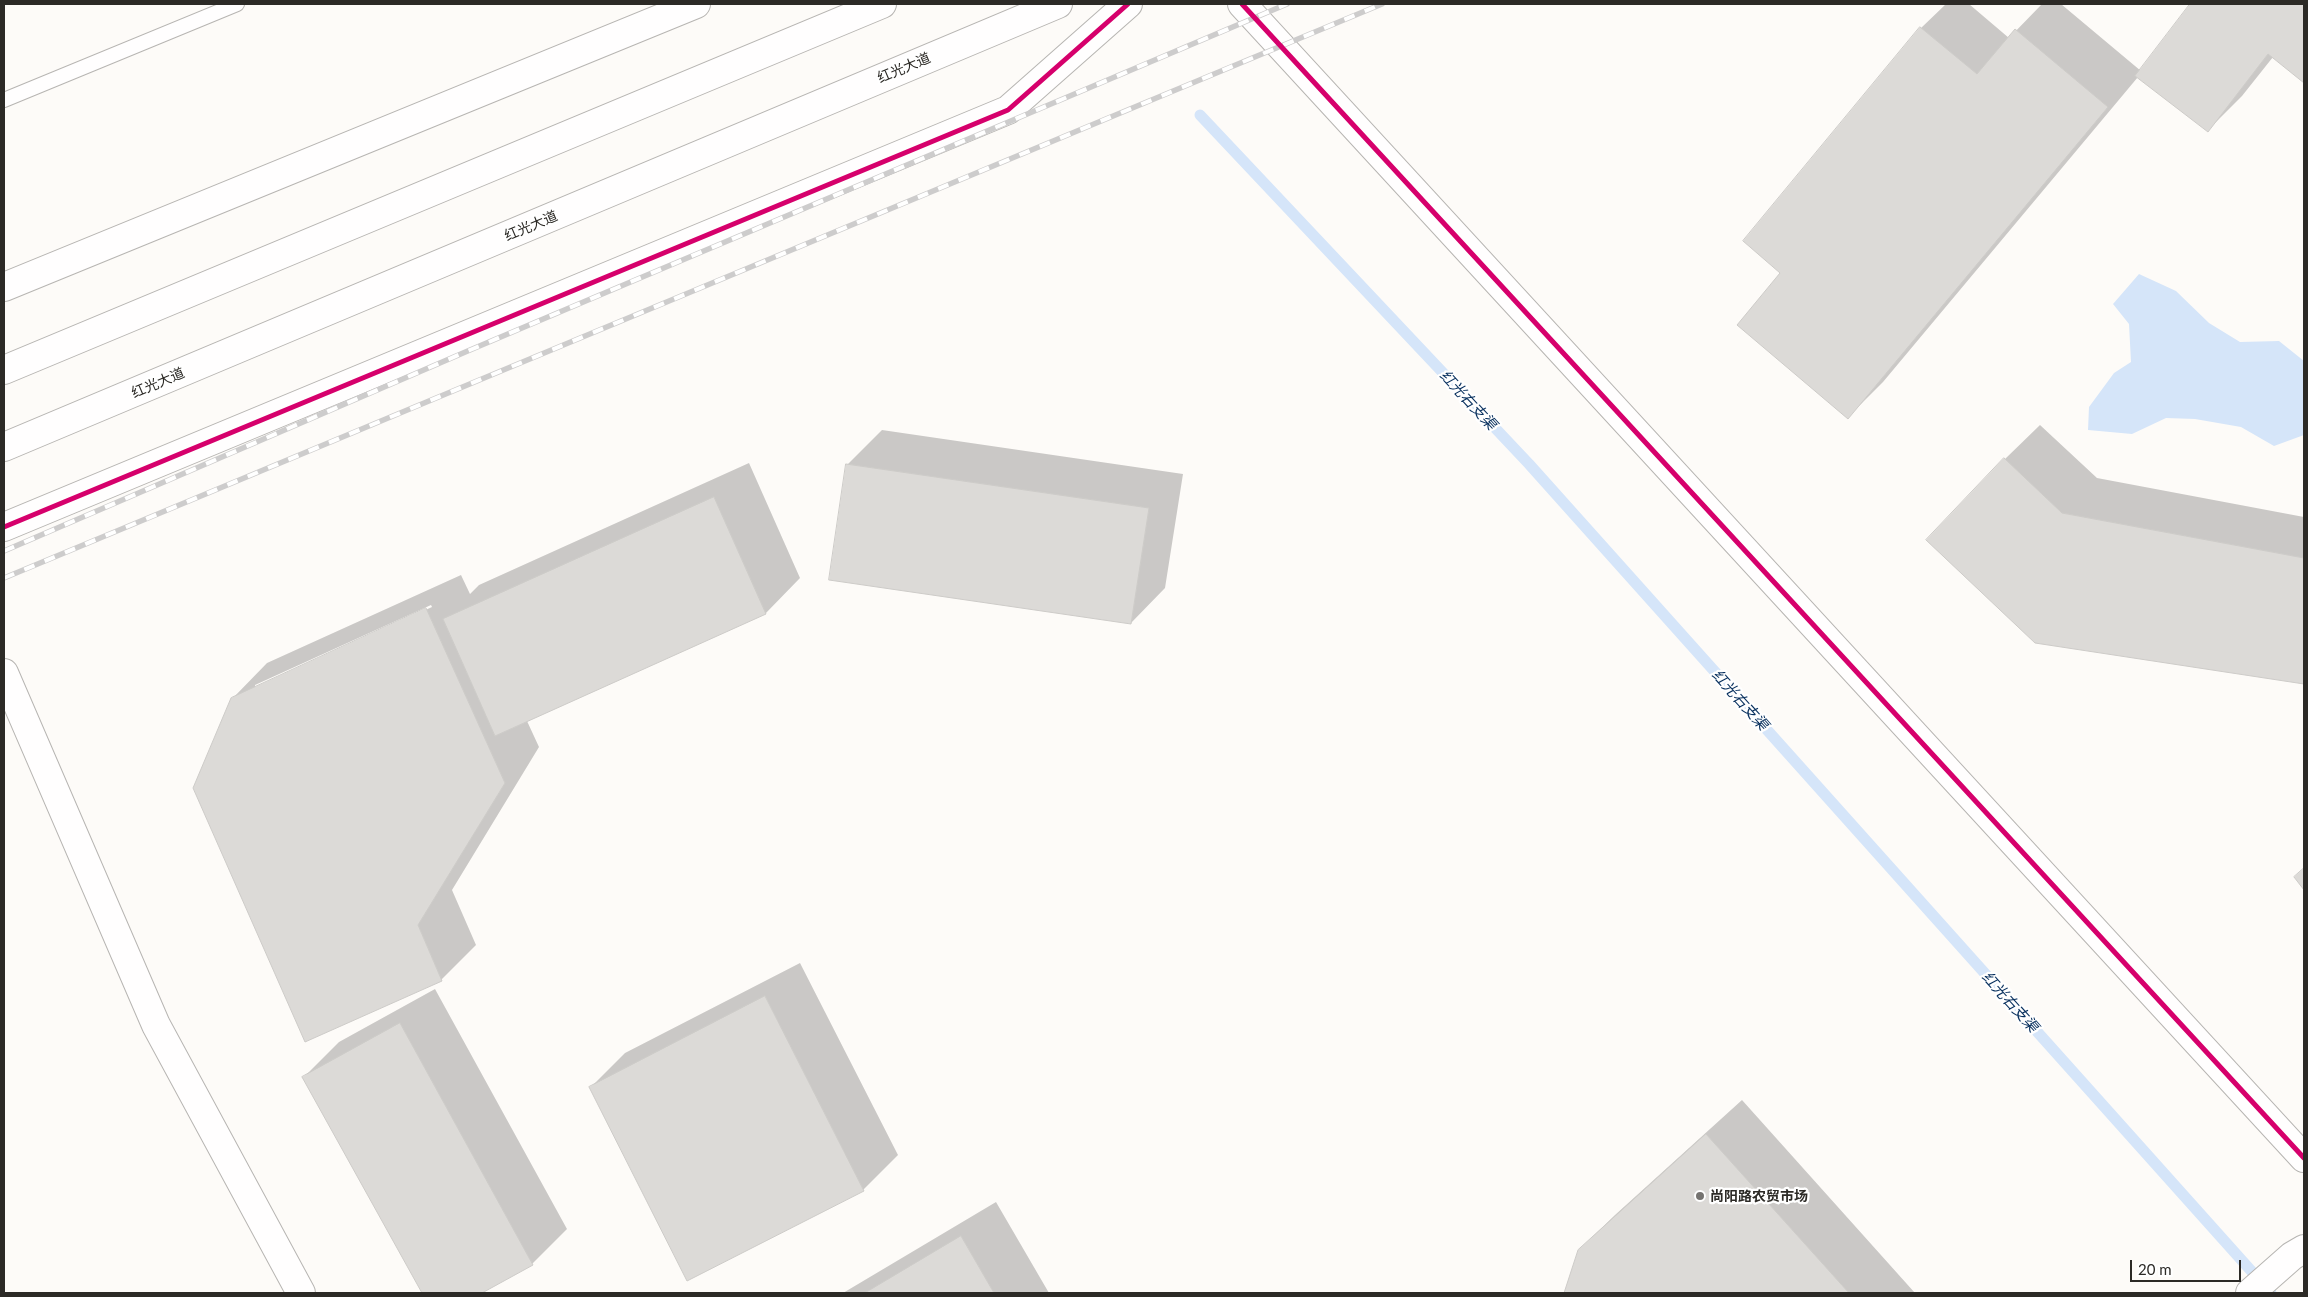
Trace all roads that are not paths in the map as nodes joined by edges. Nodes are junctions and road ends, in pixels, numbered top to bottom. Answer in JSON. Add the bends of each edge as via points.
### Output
{"nodes":[{"id":1,"x":237,"y":4,"type":"edge"},
{"id":2,"x":882,"y":4,"type":"edge"},
{"id":3,"x":1058,"y":4,"type":"edge"},
{"id":4,"x":1128,"y":4,"type":"edge"},
{"id":5,"x":1242,"y":4,"type":"edge"},
{"id":6,"x":682,"y":6,"type":"edge"},
{"id":7,"x":4,"y":100,"type":"edge"},
{"id":8,"x":4,"y":287,"type":"edge"},
{"id":9,"x":4,"y":370,"type":"edge"},
{"id":10,"x":4,"y":448,"type":"edge"},
{"id":11,"x":4,"y":527,"type":"edge"},
{"id":12,"x":4,"y":673,"type":"edge"},
{"id":13,"x":2304,"y":1158,"type":"edge"},
{"id":14,"x":2298,"y":1253,"type":"edge"},
{"id":15,"x":301,"y":1293,"type":"edge"},
{"id":16,"x":2250,"y":1293,"type":"edge"}],
"edges":[{"from":1,"to":7,"type":"lane"},
{"from":2,"to":9,"type":"main road"},
{"from":3,"to":10,"type":"main road","name":"红光大道"},
{"from":4,"to":11,"type":"main road","via":[[1008,110]]},
{"from":5,"to":13,"type":"main road"},
{"from":6,"to":8,"type":"main road"},
{"from":12,"to":15,"type":"main road","via":[[156,1025]]},
{"from":14,"to":16,"type":"main road"}]}
